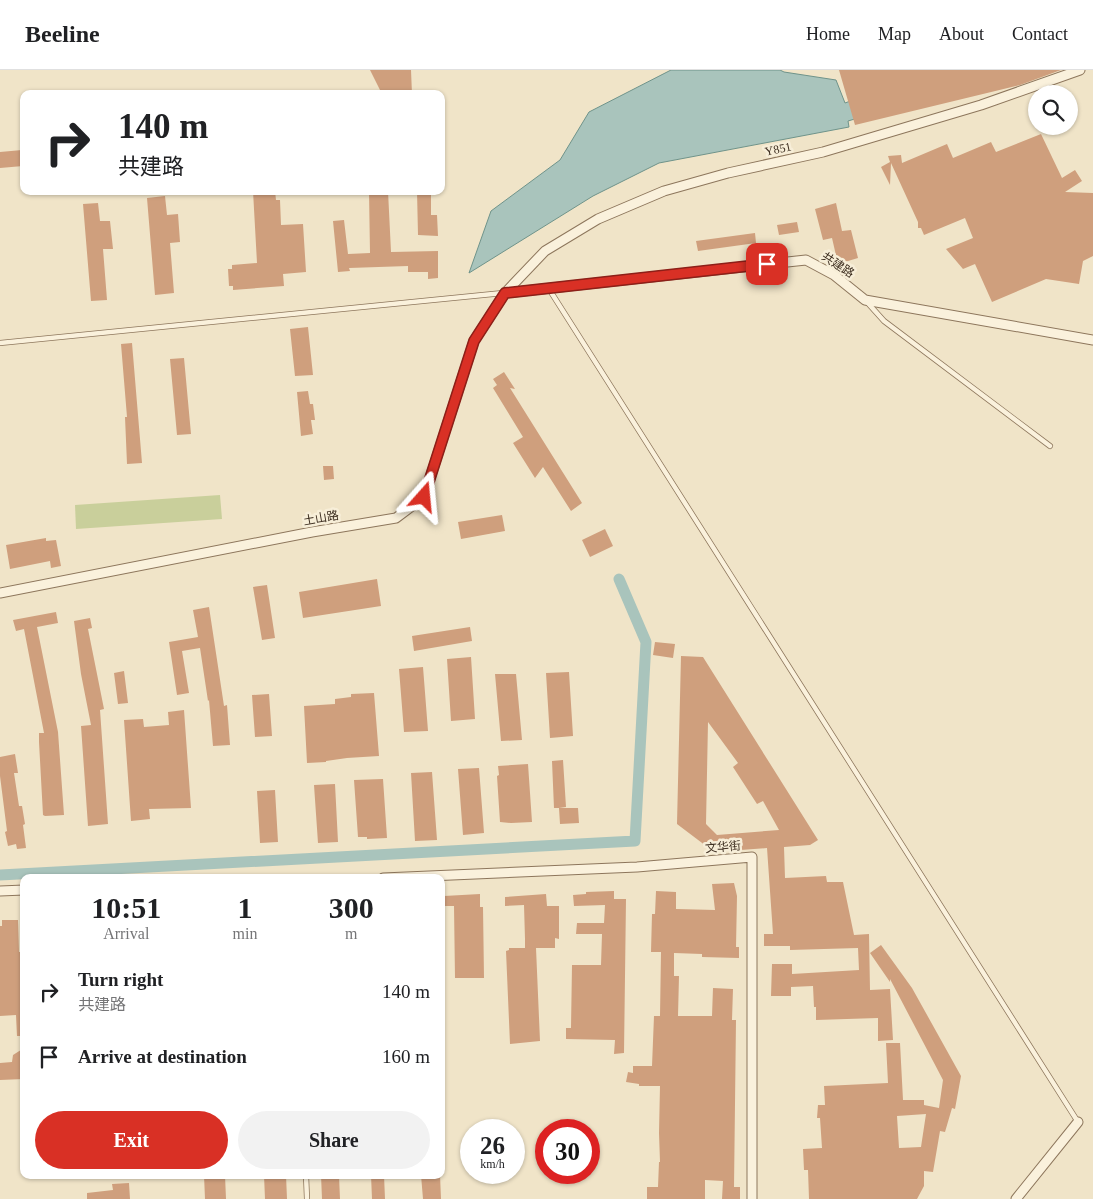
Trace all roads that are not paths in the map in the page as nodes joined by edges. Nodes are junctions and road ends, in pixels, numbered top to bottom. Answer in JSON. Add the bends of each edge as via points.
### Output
{"nodes":[{"id":1,"x":1080,"y":70,"type":"edge"},
{"id":2,"x":550,"y":289,"type":"junction"},
{"id":3,"x":505,"y":293,"type":"junction"},
{"id":4,"x":865,"y":300,"type":"junction"},
{"id":5,"x":1093,"y":340,"type":"edge"},
{"id":6,"x":0,"y":343,"type":"edge"},
{"id":7,"x":1050,"y":446,"type":"dead end"},
{"id":8,"x":0,"y":593,"type":"edge"},
{"id":9,"x":445,"y":876,"type":"edge"},
{"id":10,"x":20,"y":890,"type":"edge"},
{"id":11,"x":0,"y":891,"type":"edge"},
{"id":12,"x":1078,"y":1122,"type":"joint"},
{"id":13,"x":306,"y":1179,"type":"edge"},
{"id":14,"x":307,"y":1199,"type":"edge"},
{"id":15,"x":752,"y":1199,"type":"edge"},
{"id":16,"x":1016,"y":1199,"type":"edge"}],
"edges":[{"from":1,"to":3,"type":"street","name":"Y851","via":[[982,105],[823,152],[728,172],[664,191],[598,219],[545,251]]},
{"from":2,"to":3,"type":"street","name":"共建路"},
{"from":2,"to":4,"type":"street","name":"共建路","via":[[806,260],[834,274]]},
{"from":2,"to":12,"type":"lane"},
{"from":3,"to":6,"type":"lane"},
{"from":3,"to":8,"type":"street","name":"土山路","via":[[474,341],[424,497],[396,518]]},
{"from":4,"to":5,"type":"street"},
{"from":4,"to":7,"type":"lane","via":[[884,321]]},
{"from":9,"to":15,"type":"street","name":"文华街","via":[[637,868],[752,857]]},
{"from":10,"to":11,"type":"street"},
{"from":12,"to":16,"type":"street"},
{"from":13,"to":14,"type":"lane"}]}
